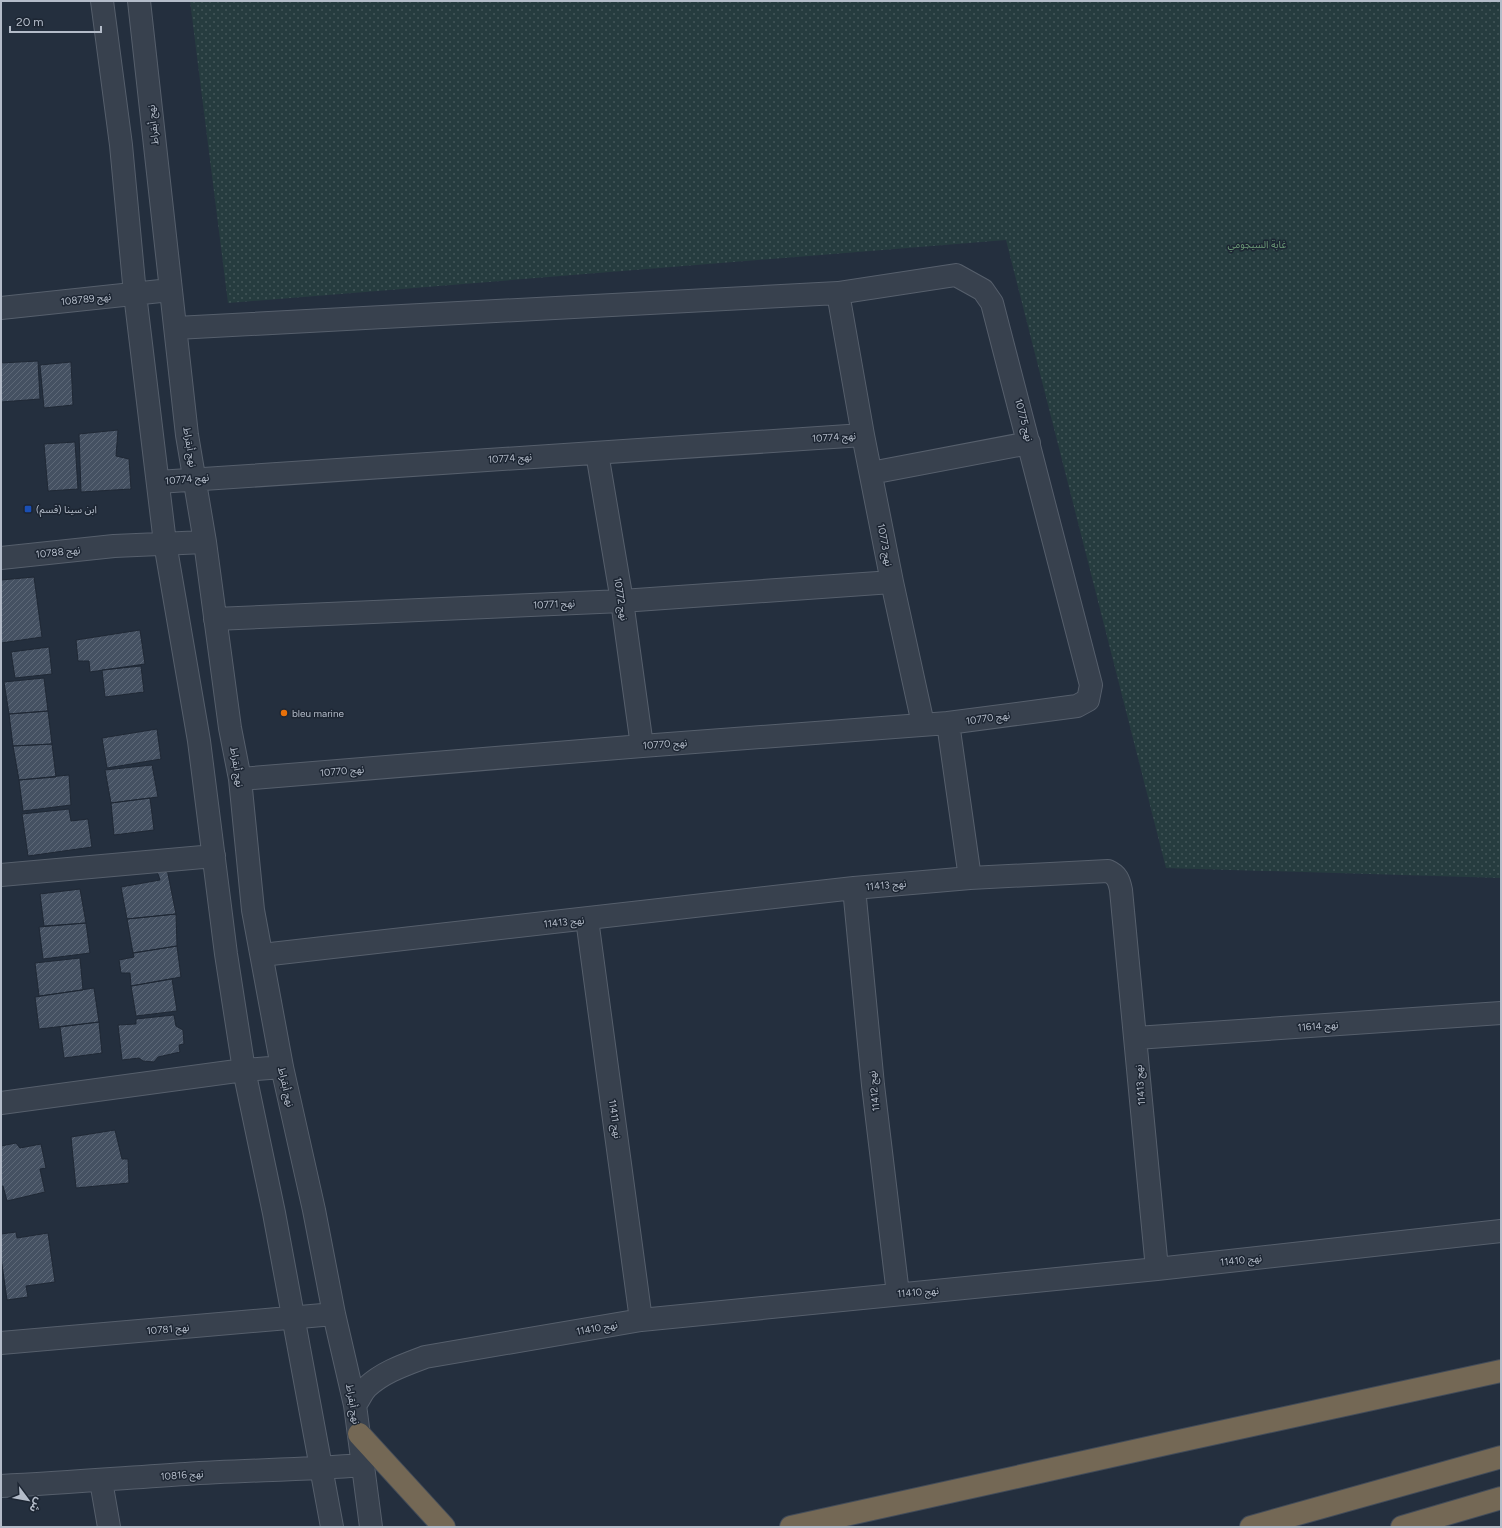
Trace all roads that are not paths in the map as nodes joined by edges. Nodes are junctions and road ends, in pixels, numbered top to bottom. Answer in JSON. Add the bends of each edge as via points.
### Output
{"nodes":[{"id":1,"x":102,"y":1,"type":"edge"},
{"id":2,"x":139,"y":1,"type":"edge"},
{"id":3,"x":170,"y":290,"type":"junction"},
{"id":4,"x":838,"y":292,"type":"junction"},
{"id":5,"x":135,"y":294,"type":"junction"},
{"id":6,"x":1,"y":308,"type":"edge"},
{"id":7,"x":176,"y":328,"type":"junction"},
{"id":8,"x":863,"y":434,"type":"junction"},
{"id":9,"x":1030,"y":443,"type":"junction"},
{"id":10,"x":597,"y":453,"type":"junction"},
{"id":11,"x":871,"y":473,"type":"junction"},
{"id":12,"x":195,"y":478,"type":"junction"},
{"id":13,"x":158,"y":482,"type":"junction"},
{"id":14,"x":205,"y":542,"type":"junction"},
{"id":15,"x":166,"y":543,"type":"junction"},
{"id":16,"x":1,"y":558,"type":"edge"},
{"id":17,"x":892,"y":582,"type":"junction"},
{"id":18,"x":622,"y":601,"type":"junction"},
{"id":19,"x":215,"y":618,"type":"junction"},
{"id":20,"x":1088,"y":700,"type":"joint"},
{"id":21,"x":948,"y":723,"type":"junction"},
{"id":22,"x":923,"y":724,"type":"junction"},
{"id":23,"x":232,"y":736,"type":"junction"},
{"id":24,"x":199,"y":741,"type":"junction"},
{"id":25,"x":642,"y":746,"type":"junction"},
{"id":26,"x":240,"y":779,"type":"junction"},
{"id":27,"x":214,"y":856,"type":"junction"},
{"id":28,"x":1,"y":875,"type":"edge"},
{"id":29,"x":970,"y":878,"type":"junction"},
{"id":30,"x":854,"y":888,"type":"junction"},
{"id":31,"x":587,"y":919,"type":"junction"},
{"id":32,"x":262,"y":955,"type":"junction"},
{"id":33,"x":1501,"y":1013,"type":"edge"},
{"id":34,"x":1136,"y":1038,"type":"junction"},
{"id":35,"x":282,"y":1067,"type":"junction"},
{"id":36,"x":244,"y":1070,"type":"junction"},
{"id":37,"x":1,"y":1103,"type":"edge"},
{"id":38,"x":1501,"y":1231,"type":"edge"},
{"id":39,"x":1157,"y":1269,"type":"junction"},
{"id":40,"x":898,"y":1294,"type":"junction"},
{"id":41,"x":334,"y":1314,"type":"junction"},
{"id":42,"x":294,"y":1318,"type":"junction"},
{"id":43,"x":640,"y":1320,"type":"junction"},
{"id":44,"x":1,"y":1343,"type":"edge"},
{"id":45,"x":1501,"y":1372,"type":"edge"},
{"id":46,"x":355,"y":1405,"type":"junction"},
{"id":47,"x":358,"y":1434,"type":"junction"},
{"id":48,"x":1501,"y":1457,"type":"edge"},
{"id":49,"x":362,"y":1465,"type":"junction"},
{"id":50,"x":322,"y":1468,"type":"junction"},
{"id":51,"x":101,"y":1481,"type":"junction"},
{"id":52,"x":1,"y":1486,"type":"edge"},
{"id":53,"x":1501,"y":1498,"type":"edge"},
{"id":54,"x":109,"y":1527,"type":"edge"},
{"id":55,"x":332,"y":1527,"type":"edge"},
{"id":56,"x":371,"y":1527,"type":"edge"},
{"id":57,"x":444,"y":1527,"type":"edge"},
{"id":58,"x":791,"y":1527,"type":"edge"},
{"id":59,"x":1251,"y":1527,"type":"edge"},
{"id":60,"x":1402,"y":1527,"type":"edge"}],
"edges":[{"from":1,"to":5,"type":"street","via":[[121,145]]},
{"from":2,"to":3,"type":"street","name":"نهج أبقراط"},
{"from":3,"to":5,"type":"street","name":"نهج 108789"},
{"from":3,"to":7,"type":"street","name":"نهج أبقراط"},
{"from":4,"to":7,"type":"street","name":"نهج 10775"},
{"from":4,"to":8,"type":"street","name":"نهج 10773"},
{"from":4,"to":9,"type":"street","name":"نهج 10775","via":[[956,275],[983,290],[992,303]]},
{"from":5,"to":6,"type":"street","name":"نهج 108789"},
{"from":5,"to":13,"type":"street"},
{"from":7,"to":12,"type":"street","name":"نهج أبقراط","via":[[187,435]]},
{"from":8,"to":10,"type":"street","name":"نهج 10774"},
{"from":8,"to":11,"type":"street","name":"نهج 10773"},
{"from":9,"to":11,"type":"street"},
{"from":9,"to":20,"type":"street","name":"نهج 10775","via":[[1091,685]]},
{"from":10,"to":12,"type":"street","name":"نهج 10774"},
{"from":10,"to":18,"type":"street","name":"نهج 10772"},
{"from":11,"to":17,"type":"street","name":"نهج 10773"},
{"from":12,"to":13,"type":"street","name":"نهج 10774"},
{"from":12,"to":14,"type":"street","name":"نهج أبقراط"},
{"from":13,"to":15,"type":"street"},
{"from":14,"to":15,"type":"street","name":"نهج 10788"},
{"from":14,"to":19,"type":"street","name":"نهج أبقراط"},
{"from":15,"to":16,"type":"street","name":"نهج 10788"},
{"from":15,"to":24,"type":"street"},
{"from":17,"to":18,"type":"street","name":"نهج 10771"},
{"from":17,"to":22,"type":"street","name":"نهج 10773"},
{"from":18,"to":19,"type":"street","name":"نهج 10771"},
{"from":18,"to":25,"type":"street","name":"نهج 10772"},
{"from":19,"to":23,"type":"street","name":"نهج أبقراط"},
{"from":20,"to":21,"type":"street","name":"نهج 10770","via":[[1077,706]]},
{"from":21,"to":22,"type":"street","name":"نهج 10770"},
{"from":21,"to":29,"type":"street"},
{"from":22,"to":25,"type":"street","name":"نهج 10770"},
{"from":23,"to":24,"type":"street"},
{"from":23,"to":26,"type":"street","name":"نهج أبقراط"},
{"from":24,"to":27,"type":"street"},
{"from":25,"to":26,"type":"street","name":"نهج 10770"},
{"from":26,"to":32,"type":"street","name":"نهج أبقراط","via":[[253,910]]},
{"from":27,"to":28,"type":"street"},
{"from":27,"to":36,"type":"street"},
{"from":29,"to":30,"type":"street","name":"نهج 11413"},
{"from":29,"to":34,"type":"street","name":"نهج 11413","via":[[1108,871],[1116,875],[1121,890]]},
{"from":30,"to":31,"type":"street","name":"نهج 11413"},
{"from":30,"to":40,"type":"street","name":"نهج 11412","via":[[873,1085]]},
{"from":31,"to":32,"type":"street","name":"نهج 11413"},
{"from":31,"to":43,"type":"street","name":"نهج 11411"},
{"from":32,"to":35,"type":"street","name":"نهج أبقراط"},
{"from":33,"to":34,"type":"street","name":"نهج 11614"},
{"from":34,"to":39,"type":"street","name":"نهج 11413"},
{"from":35,"to":36,"type":"street"},
{"from":35,"to":41,"type":"street","name":"نهج أبقراط"},
{"from":36,"to":37,"type":"street"},
{"from":36,"to":42,"type":"street"},
{"from":38,"to":39,"type":"street","name":"نهج 11410"},
{"from":39,"to":40,"type":"street","name":"نهج 11410"},
{"from":40,"to":43,"type":"street","name":"نهج 11410"},
{"from":41,"to":42,"type":"street","name":"نهج 10781"},
{"from":41,"to":46,"type":"street","name":"نهج أبقراط"},
{"from":42,"to":44,"type":"street","name":"نهج 10781"},
{"from":42,"to":50,"type":"street"},
{"from":43,"to":46,"type":"street","name":"نهج 11410","via":[[425,1357],[397,1367],[379,1378],[366,1388]]},
{"from":45,"to":58,"type":"highway"},
{"from":46,"to":47,"type":"street","name":"نهج أبقراط"},
{"from":47,"to":49,"type":"street","name":"نهج أبقراط"},
{"from":47,"to":57,"type":"highway"},
{"from":48,"to":59,"type":"highway"},
{"from":49,"to":50,"type":"street","name":"نهج 10816"},
{"from":49,"to":56,"type":"street","name":"نهج أبقراط"},
{"from":50,"to":51,"type":"street","name":"نهج 10816"},
{"from":50,"to":55,"type":"street"},
{"from":51,"to":52,"type":"street","name":"نهج 10816"},
{"from":51,"to":54,"type":"street"},
{"from":53,"to":60,"type":"highway"}]}
